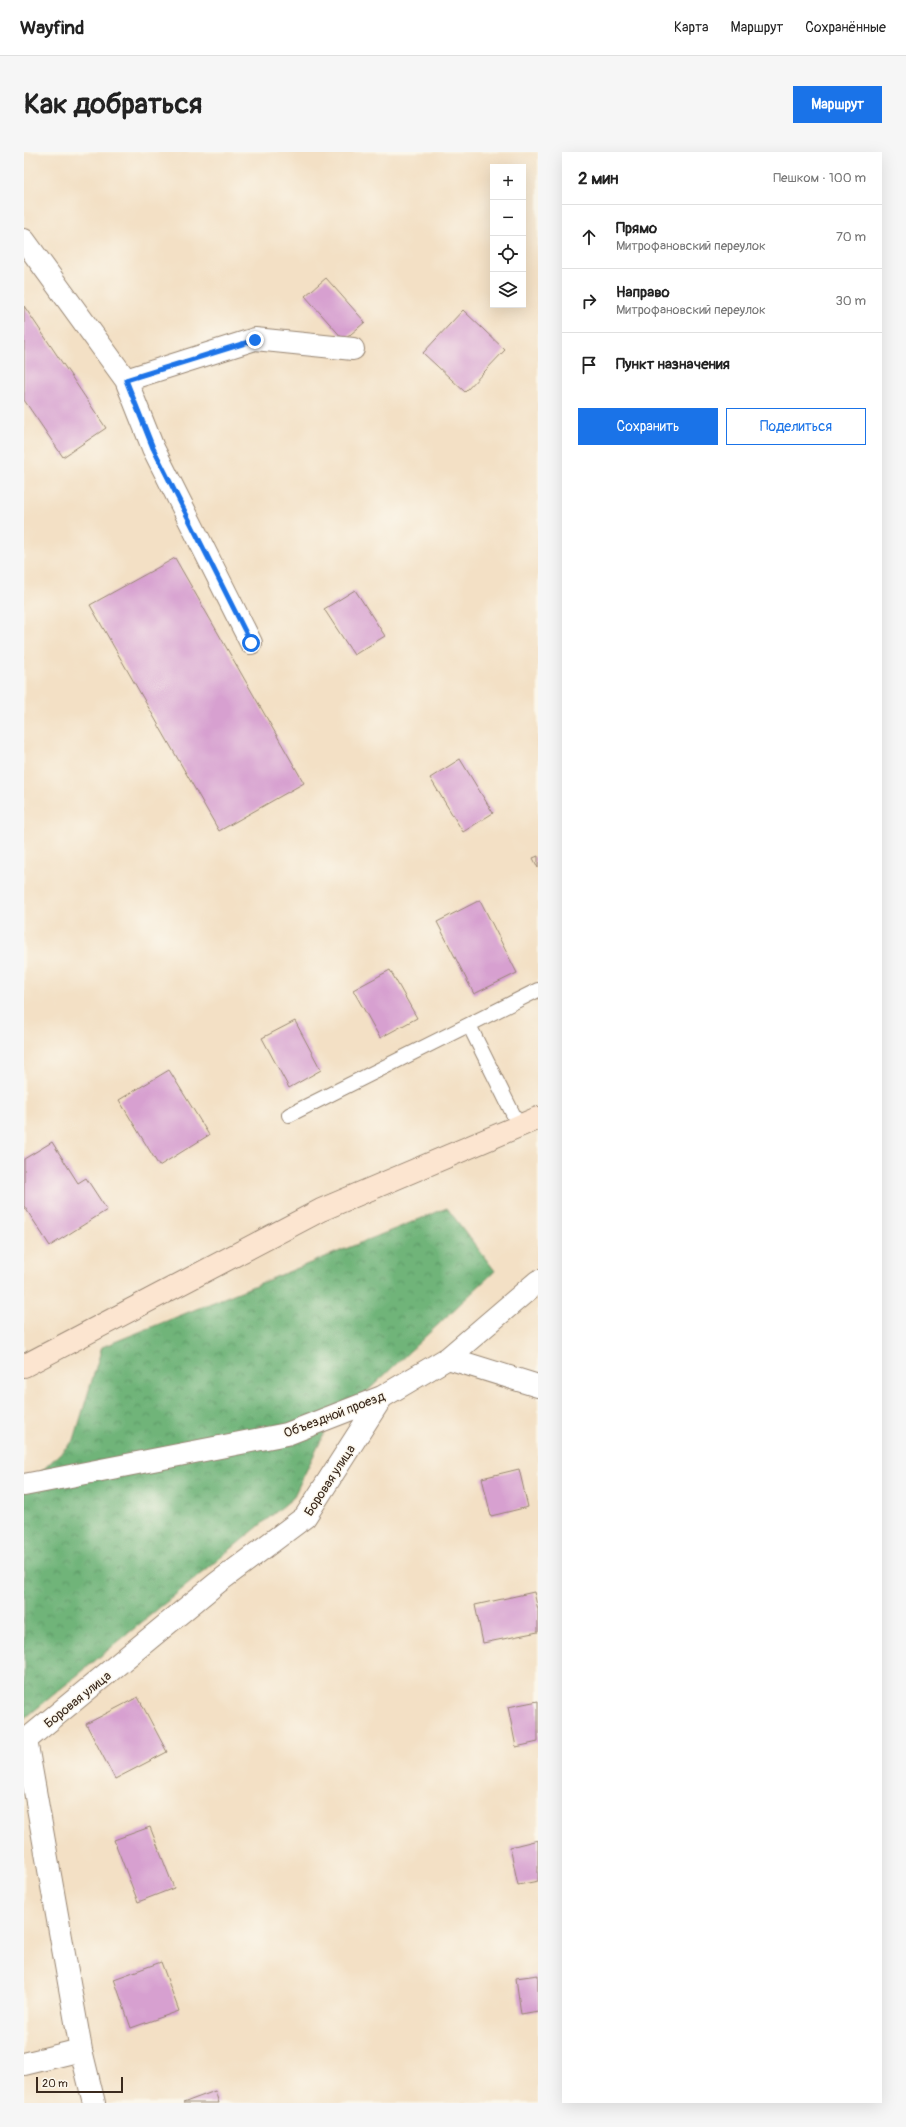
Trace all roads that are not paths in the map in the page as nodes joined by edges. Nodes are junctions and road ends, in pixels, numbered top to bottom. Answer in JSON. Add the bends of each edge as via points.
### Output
{"nodes":[{"id":1,"x":24,"y":240,"type":"edge"},
{"id":2,"x":353,"y":349,"type":"dead end"},
{"id":3,"x":126,"y":380,"type":"junction"},
{"id":4,"x":251,"y":643,"type":"dead end"},
{"id":5,"x":538,"y":990,"type":"edge"},
{"id":6,"x":469,"y":1025,"type":"junction"},
{"id":7,"x":290,"y":1115,"type":"dead end"},
{"id":8,"x":529,"y":1122,"type":"edge"},
{"id":9,"x":538,"y":1281,"type":"edge"},
{"id":10,"x":448,"y":1358,"type":"junction"},
{"id":11,"x":24,"y":1366,"type":"edge"},
{"id":12,"x":538,"y":1386,"type":"edge"},
{"id":13,"x":382,"y":1397,"type":"junction"},
{"id":14,"x":24,"y":1485,"type":"edge"},
{"id":15,"x":81,"y":2050,"type":"junction"},
{"id":16,"x":24,"y":2064,"type":"edge"},
{"id":17,"x":94,"y":2103,"type":"edge"}],
"edges":[{"from":1,"to":3,"type":"street"},
{"from":2,"to":3,"type":"street","via":[[255,340]]},
{"from":3,"to":4,"type":"street","via":[[153,448]]},
{"from":5,"to":6,"type":"lane"},
{"from":6,"to":7,"type":"lane"},
{"from":6,"to":8,"type":"lane"},
{"from":8,"to":11,"type":"main road","via":[[321,1210]]},
{"from":9,"to":10,"type":"street","name":"Объездной проезд"},
{"from":10,"to":12,"type":"street"},
{"from":10,"to":13,"type":"street","name":"Объездной проезд"},
{"from":13,"to":14,"type":"street","name":"Объездной проезд","via":[[287,1434]]},
{"from":13,"to":15,"type":"street","name":"Боровая улица","via":[[305,1517],[217,1583],[26,1740]]},
{"from":15,"to":16,"type":"street"},
{"from":15,"to":17,"type":"street","name":"Боровая улица"}]}
